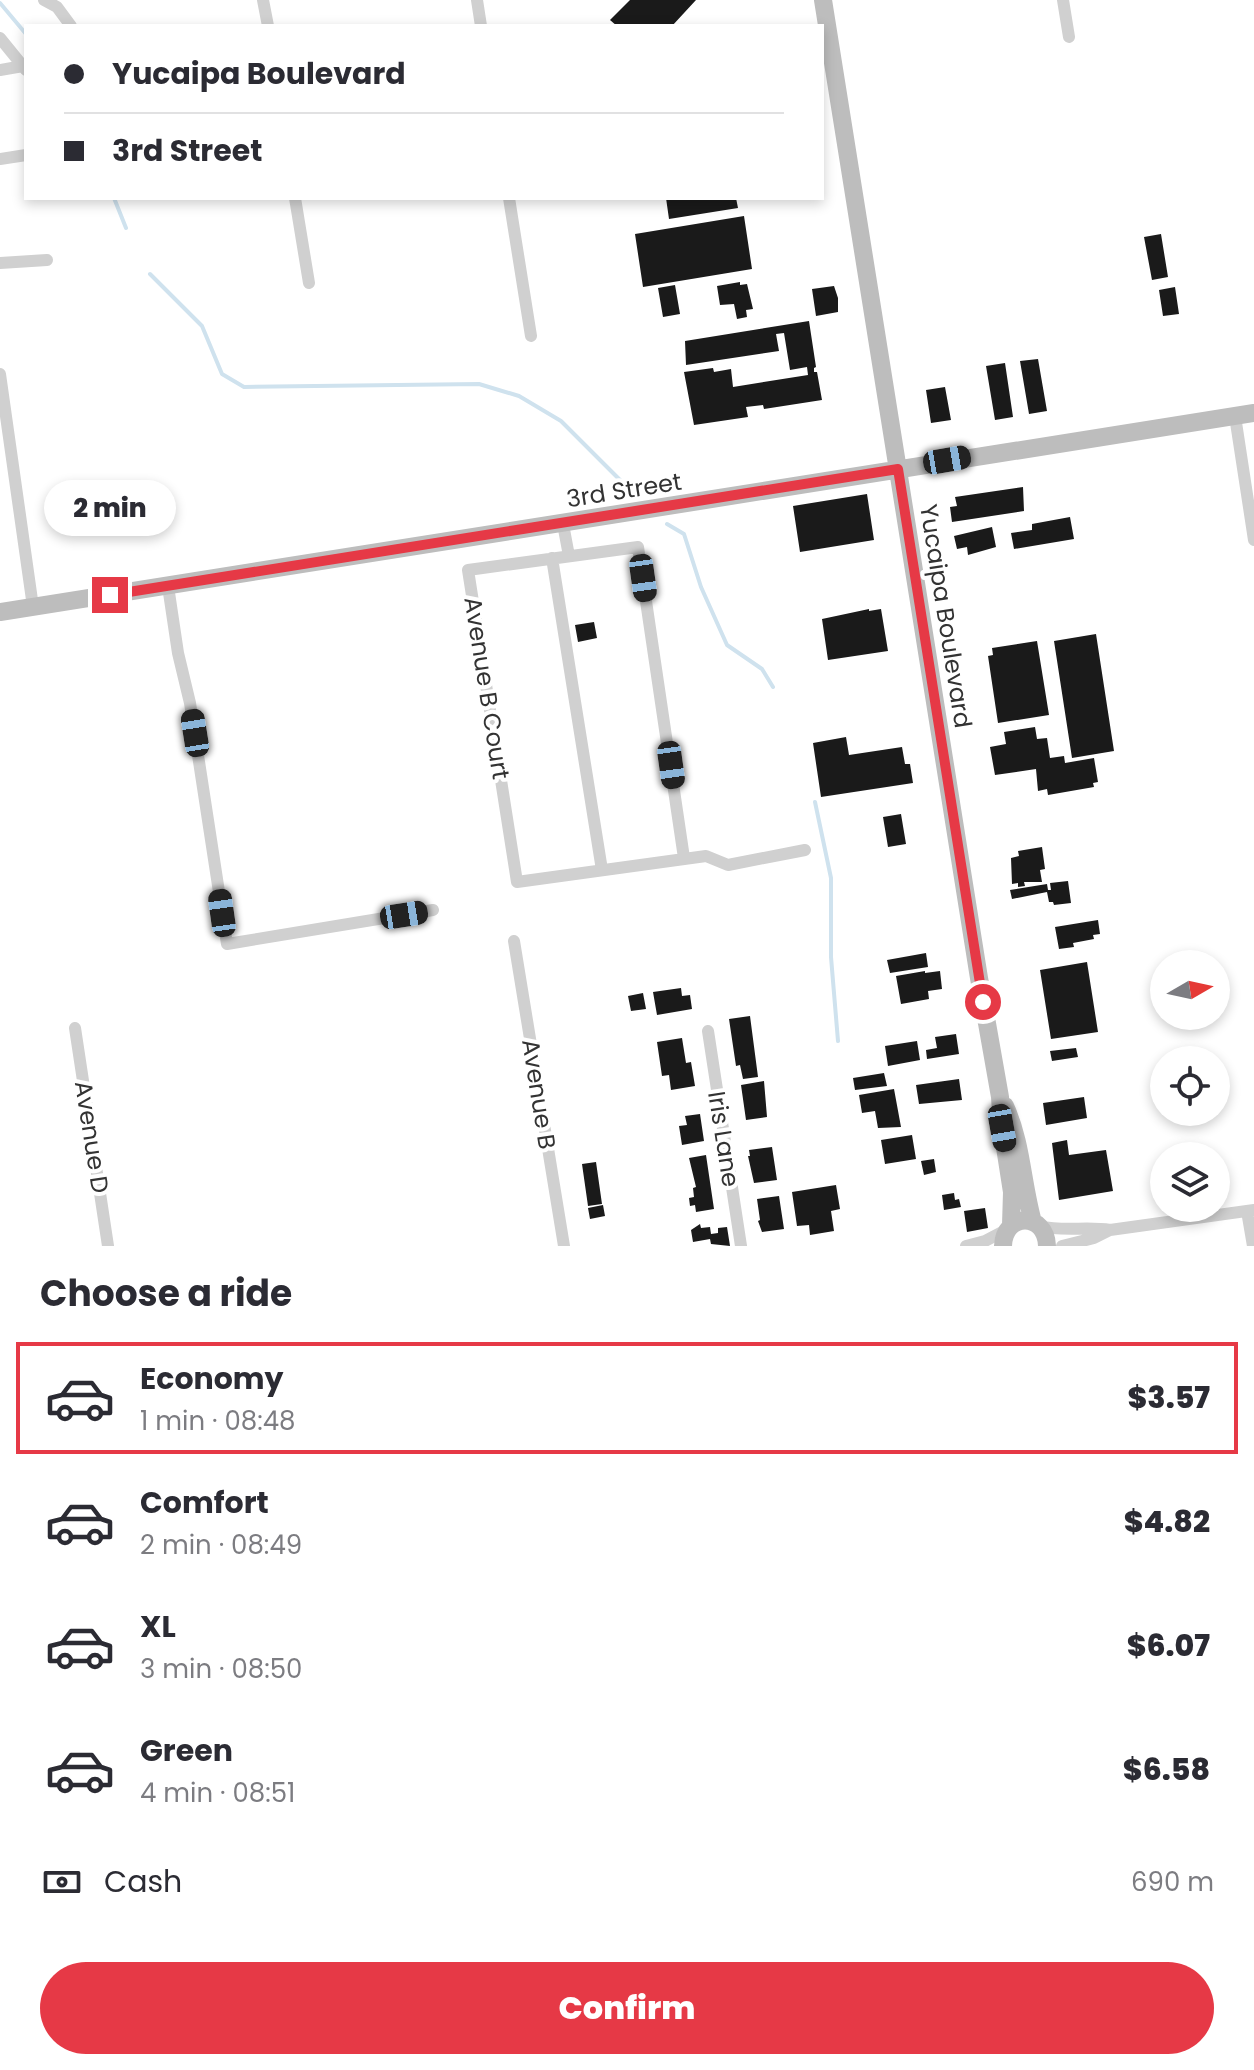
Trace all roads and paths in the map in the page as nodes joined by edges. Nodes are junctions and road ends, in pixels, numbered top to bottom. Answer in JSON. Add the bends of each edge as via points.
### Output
{"nodes":[{"id":1,"x":44,"y":0,"type":"edge"},
{"id":2,"x":263,"y":0,"type":"edge"},
{"id":3,"x":477,"y":0,"type":"edge"},
{"id":4,"x":823,"y":0,"type":"edge"},
{"id":5,"x":1063,"y":0,"type":"edge"},
{"id":6,"x":70,"y":24,"type":"edge"},
{"id":7,"x":268,"y":24,"type":"edge"},
{"id":8,"x":481,"y":24,"type":"edge"},
{"id":9,"x":1069,"y":37,"type":"dead end"},
{"id":10,"x":0,"y":38,"type":"edge"},
{"id":11,"x":24,"y":67,"type":"edge"},
{"id":12,"x":24,"y":68,"type":"edge"},
{"id":13,"x":0,"y":70,"type":"edge"},
{"id":14,"x":24,"y":155,"type":"edge"},
{"id":15,"x":0,"y":159,"type":"edge"},
{"id":16,"x":295,"y":200,"type":"edge"},
{"id":17,"x":509,"y":200,"type":"edge"},
{"id":18,"x":47,"y":260,"type":"dead end"},
{"id":19,"x":0,"y":263,"type":"edge"},
{"id":20,"x":309,"y":283,"type":"dead end"},
{"id":21,"x":531,"y":336,"type":"dead end"},
{"id":22,"x":0,"y":374,"type":"edge"},
{"id":23,"x":1254,"y":413,"type":"edge"},
{"id":24,"x":1235,"y":416,"type":"junction"},
{"id":25,"x":898,"y":469,"type":"junction"},
{"id":26,"x":563,"y":524,"type":"junction"},
{"id":27,"x":1254,"y":540,"type":"edge"},
{"id":28,"x":569,"y":556,"type":"junction"},
{"id":29,"x":552,"y":558,"type":"junction"},
{"id":30,"x":168,"y":586,"type":"junction"},
{"id":31,"x":33,"y":607,"type":"junction"},
{"id":32,"x":0,"y":612,"type":"edge"},
{"id":33,"x":805,"y":850,"type":"dead end"},
{"id":34,"x":684,"y":858,"type":"junction"},
{"id":35,"x":602,"y":870,"type":"junction"},
{"id":36,"x":433,"y":910,"type":"dead end"},
{"id":37,"x":514,"y":941,"type":"dead end"},
{"id":38,"x":75,"y":1028,"type":"dead end"},
{"id":39,"x":708,"y":1031,"type":"dead end"},
{"id":40,"x":1000,"y":1097,"type":"junction"},
{"id":41,"x":1251,"y":1211,"type":"edge"},
{"id":42,"x":1036,"y":1224,"type":"junction"},
{"id":43,"x":1110,"y":1230,"type":"junction"},
{"id":44,"x":1007,"y":1234,"type":"edge"},
{"id":45,"x":108,"y":1246,"type":"edge"},
{"id":46,"x":564,"y":1246,"type":"edge"},
{"id":47,"x":741,"y":1246,"type":"edge"},
{"id":48,"x":966,"y":1246,"type":"edge"},
{"id":49,"x":1047,"y":1246,"type":"edge"},
{"id":50,"x":1062,"y":1246,"type":"edge"},
{"id":51,"x":1253,"y":1246,"type":"edge"}],
"edges":[{"from":1,"to":6,"type":"street"},
{"from":2,"to":7,"type":"street"},
{"from":3,"to":8,"type":"street"},
{"from":4,"to":25,"type":"main road","name":"Yucaipa Boulevard"},
{"from":5,"to":9,"type":"street"},
{"from":10,"to":11,"type":"street"},
{"from":12,"to":13,"type":"street"},
{"from":14,"to":15,"type":"street"},
{"from":16,"to":20,"type":"street"},
{"from":17,"to":21,"type":"street"},
{"from":18,"to":19,"type":"street"},
{"from":22,"to":31,"type":"street"},
{"from":23,"to":24,"type":"main road","name":"3rd Street"},
{"from":24,"to":25,"type":"main road","name":"3rd Street"},
{"from":24,"to":27,"type":"street"},
{"from":25,"to":26,"type":"main road","name":"3rd Street"},
{"from":25,"to":40,"type":"main road","name":"Yucaipa Boulevard"},
{"from":26,"to":28,"type":"street"},
{"from":26,"to":30,"type":"main road","name":"3rd Street"},
{"from":28,"to":29,"type":"street","name":"Avenue B Court"},
{"from":28,"to":34,"type":"street","name":"Avenue B Court","via":[[638,547]]},
{"from":29,"to":35,"type":"street"},
{"from":29,"to":35,"type":"street","name":"Avenue B Court","via":[[468,570],[517,882]]},
{"from":30,"to":31,"type":"main road","name":"3rd Street"},
{"from":30,"to":36,"type":"street","via":[[227,944]]},
{"from":31,"to":32,"type":"main road","name":"3rd Street"},
{"from":33,"to":34,"type":"street","name":"Avenue B Court","via":[[728,865],[706,856]]},
{"from":34,"to":35,"type":"street","name":"Avenue B Court"},
{"from":37,"to":46,"type":"street","name":"Avenue B"},
{"from":38,"to":45,"type":"street","name":"Avenue D"},
{"from":39,"to":47,"type":"street","name":"Iris Lane"},
{"from":40,"to":42,"type":"main road","name":"Yucaipa Boulevard","via":[[1015,1128]]},
{"from":40,"to":44,"type":"main road","name":"Yucaipa Boulevard","via":[[1012,1192]]},
{"from":41,"to":43,"type":"street"},
{"from":41,"to":51,"type":"street"},
{"from":42,"to":43,"type":"street"},
{"from":42,"to":44,"type":"main road","via":[[1026,1220]]},
{"from":42,"to":49,"type":"main road","name":"Yucaipa Boulevard"},
{"from":43,"to":50,"type":"street"},
{"from":44,"to":48,"type":"street"}]}
